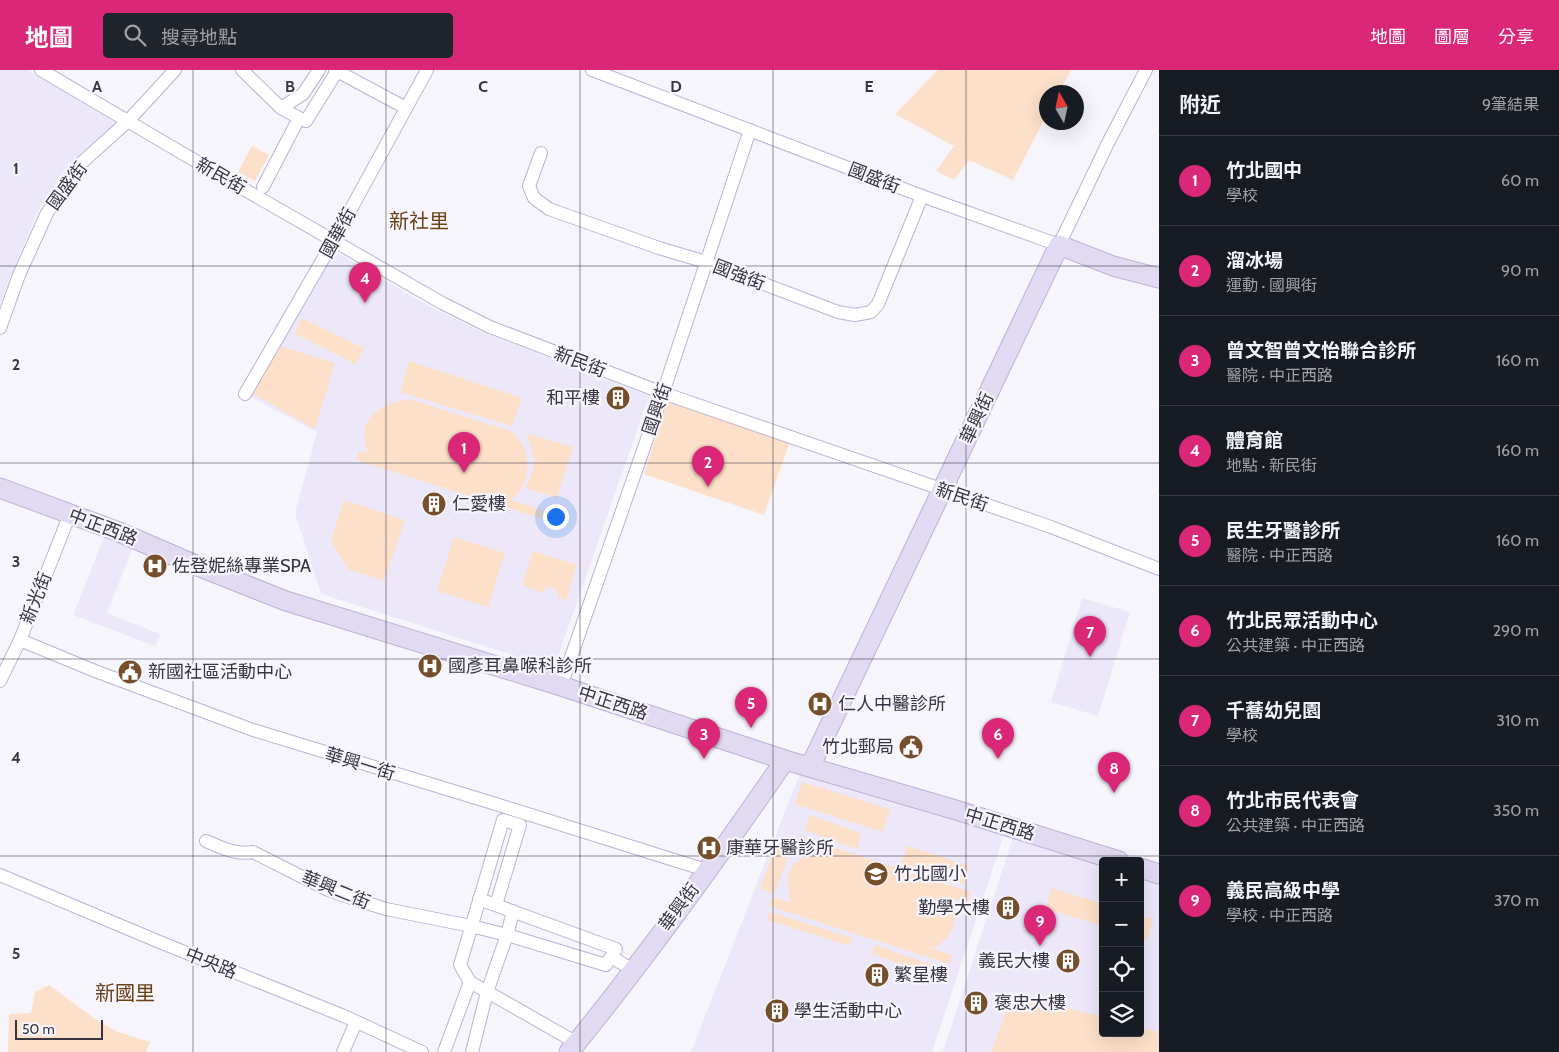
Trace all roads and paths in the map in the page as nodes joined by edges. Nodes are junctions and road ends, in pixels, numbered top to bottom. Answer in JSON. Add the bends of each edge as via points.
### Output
{"nodes":[{"id":1,"x":41,"y":70,"type":"edge"},
{"id":2,"x":175,"y":70,"type":"edge"},
{"id":3,"x":242,"y":70,"type":"edge"},
{"id":4,"x":319,"y":70,"type":"edge"},
{"id":5,"x":427,"y":70,"type":"edge"},
{"id":6,"x":592,"y":70,"type":"edge"},
{"id":7,"x":1146,"y":70,"type":"edge"},
{"id":8,"x":336,"y":71,"type":"edge"},
{"id":9,"x":281,"y":108,"type":"junction"},
{"id":10,"x":406,"y":108,"type":"junction"},
{"id":11,"x":299,"y":118,"type":"junction"},
{"id":12,"x":128,"y":121,"type":"junction"},
{"id":13,"x":750,"y":130,"type":"junction"},
{"id":14,"x":541,"y":153,"type":"dead end"},
{"id":15,"x":263,"y":187,"type":"dead end"},
{"id":16,"x":922,"y":196,"type":"junction"},
{"id":17,"x":334,"y":240,"type":"junction"},
{"id":18,"x":1059,"y":245,"type":"junction"},
{"id":19,"x":706,"y":262,"type":"junction"},
{"id":20,"x":1159,"y":278,"type":"edge"},
{"id":21,"x":0,"y":328,"type":"edge"},
{"id":22,"x":663,"y":393,"type":"junction"},
{"id":23,"x":245,"y":394,"type":"dead end"},
{"id":24,"x":0,"y":488,"type":"edge"},
{"id":25,"x":942,"y":490,"type":"junction"},
{"id":26,"x":70,"y":514,"type":"junction"},
{"id":27,"x":1159,"y":569,"type":"edge"},
{"id":28,"x":20,"y":640,"type":"junction"},
{"id":29,"x":0,"y":681,"type":"edge"},
{"id":30,"x":561,"y":686,"type":"junction"},
{"id":31,"x":785,"y":760,"type":"junction"},
{"id":32,"x":810,"y":767,"type":"junction"},
{"id":33,"x":206,"y":841,"type":"dead end"},
{"id":34,"x":1106,"y":857,"type":"edge"},
{"id":35,"x":1144,"y":869,"type":"edge"},
{"id":36,"x":706,"y":870,"type":"junction"},
{"id":37,"x":1159,"y":874,"type":"edge"},
{"id":38,"x":0,"y":875,"type":"edge"},
{"id":39,"x":480,"y":899,"type":"junction"},
{"id":40,"x":496,"y":905,"type":"junction"},
{"id":41,"x":513,"y":911,"type":"junction"},
{"id":42,"x":471,"y":926,"type":"junction"},
{"id":43,"x":507,"y":935,"type":"junction"},
{"id":44,"x":611,"y":957,"type":"junction"},
{"id":45,"x":633,"y":970,"type":"junction"},
{"id":46,"x":470,"y":982,"type":"junction"},
{"id":47,"x":488,"y":992,"type":"junction"},
{"id":48,"x":356,"y":1022,"type":"junction"},
{"id":49,"x":573,"y":1047,"type":"edge"},
{"id":50,"x":343,"y":1052,"type":"edge"},
{"id":51,"x":422,"y":1052,"type":"edge"},
{"id":52,"x":444,"y":1052,"type":"edge"},
{"id":53,"x":472,"y":1052,"type":"edge"}],
"edges":[{"from":1,"to":12,"type":"street","name":"新民街"},
{"from":2,"to":12,"type":"street","name":"國盛街"},
{"from":3,"to":9,"type":"street"},
{"from":4,"to":9,"type":"street","via":[[303,94]]},
{"from":5,"to":10,"type":"street","name":"國華街"},
{"from":6,"to":13,"type":"street","name":"國盛街"},
{"from":7,"to":18,"type":"street","name":"華興街"},
{"from":8,"to":10,"type":"street"},
{"from":8,"to":11,"type":"street","via":[[306,121]]},
{"from":9,"to":11,"type":"street"},
{"from":10,"to":17,"type":"street","name":"國華街"},
{"from":11,"to":15,"type":"street"},
{"from":12,"to":17,"type":"street","name":"新民街"},
{"from":12,"to":21,"type":"street","name":"國盛街","via":[[78,166],[47,213]]},
{"from":13,"to":16,"type":"street","name":"國盛街"},
{"from":13,"to":19,"type":"street","name":"國興街"},
{"from":14,"to":19,"type":"street","name":"國強街","via":[[529,186],[534,198],[550,209]]},
{"from":16,"to":18,"type":"street","name":"國盛街"},
{"from":16,"to":19,"type":"street","name":"國強街","via":[[878,304],[871,312],[855,315],[838,312]]},
{"from":17,"to":22,"type":"street","name":"新民街","via":[[490,327]]},
{"from":17,"to":23,"type":"street","name":"國華街"},
{"from":18,"to":20,"type":"main road","name":"國盛街","via":[[1113,266]]},
{"from":18,"to":25,"type":"main road","name":"華興街"},
{"from":19,"to":22,"type":"street","name":"國興街"},
{"from":22,"to":25,"type":"street","name":"新民街"},
{"from":22,"to":30,"type":"street","name":"國興街"},
{"from":24,"to":26,"type":"main road","name":"中正西路"},
{"from":25,"to":27,"type":"street","name":"新民街","via":[[1051,527]]},
{"from":25,"to":32,"type":"main road","name":"華興街"},
{"from":26,"to":28,"type":"street","name":"新光街"},
{"from":26,"to":30,"type":"main road","name":"中正西路","via":[[286,601]]},
{"from":28,"to":29,"type":"street","name":"新光街"},
{"from":28,"to":36,"type":"street","name":"華興一街","via":[[253,730]]},
{"from":30,"to":31,"type":"main road","name":"中正西路"},
{"from":31,"to":32,"type":"main road","name":"中正西路"},
{"from":31,"to":36,"type":"main road","name":"華興街"},
{"from":32,"to":34,"type":"main road","name":"中正西路"},
{"from":33,"to":42,"type":"street","name":"華興二街","via":[[230,851],[253,852],[328,890],[354,899],[386,909]]},
{"from":35,"to":37,"type":"main road"},
{"from":36,"to":45,"type":"main road","name":"華興街"},
{"from":38,"to":48,"type":"street","name":"中央路"},
{"from":39,"to":40,"type":"street"},
{"from":39,"to":40,"type":"street","via":[[503,820],[520,825]]},
{"from":39,"to":42,"type":"street"},
{"from":40,"to":41,"type":"street"},
{"from":41,"to":43,"type":"street"},
{"from":41,"to":44,"type":"street","via":[[616,949]]},
{"from":42,"to":43,"type":"street","name":"華興二街"},
{"from":42,"to":46,"type":"street","via":[[460,965]]},
{"from":43,"to":44,"type":"street","name":"華興二街","via":[[606,965]]},
{"from":43,"to":47,"type":"street"},
{"from":44,"to":45,"type":"street"},
{"from":45,"to":49,"type":"main road","name":"華興街"},
{"from":46,"to":47,"type":"street"},
{"from":46,"to":52,"type":"street"},
{"from":47,"to":49,"type":"street"},
{"from":47,"to":53,"type":"street"},
{"from":48,"to":50,"type":"street"},
{"from":48,"to":51,"type":"street","name":"中央路"}]}
